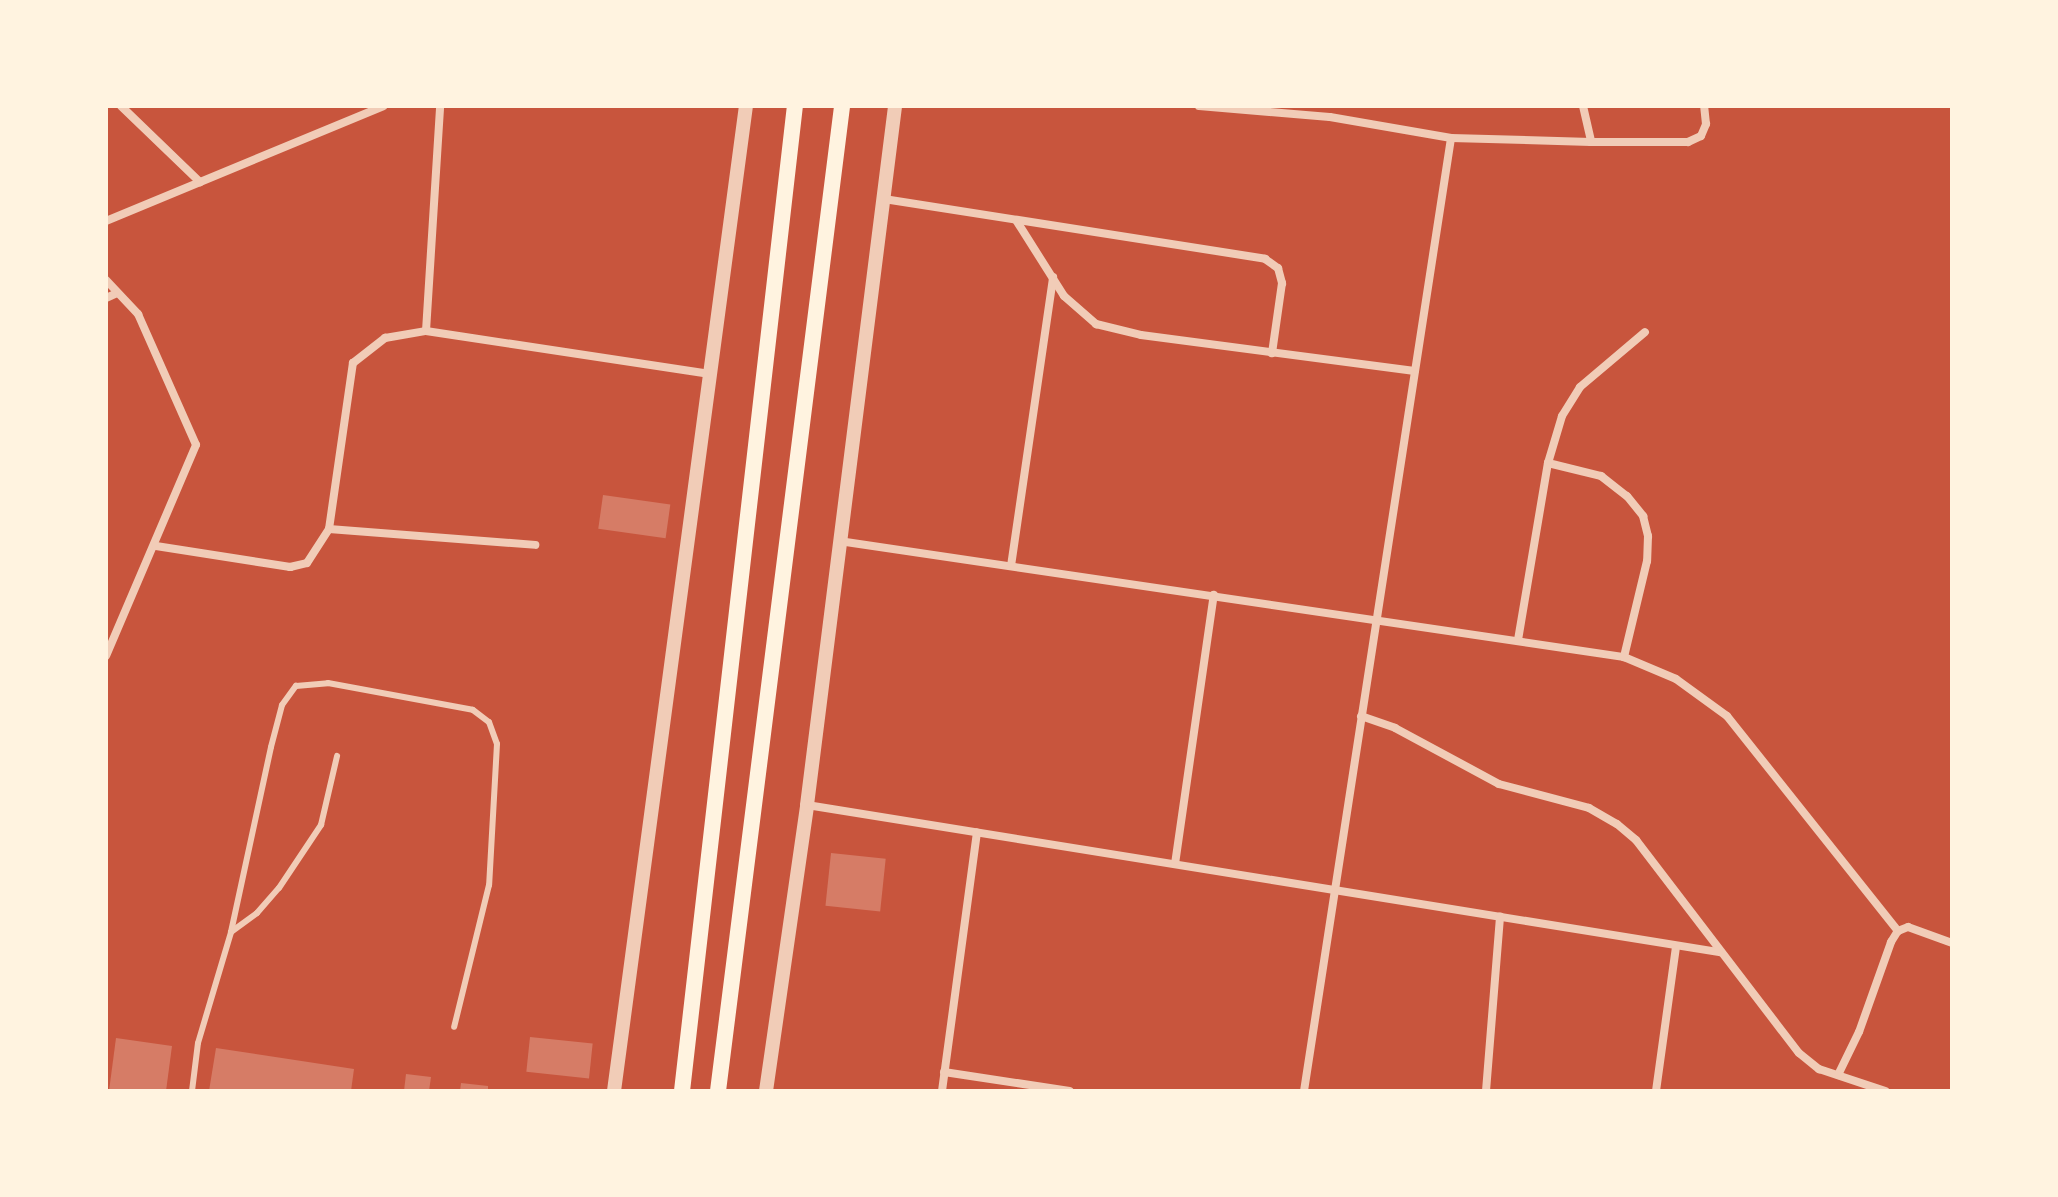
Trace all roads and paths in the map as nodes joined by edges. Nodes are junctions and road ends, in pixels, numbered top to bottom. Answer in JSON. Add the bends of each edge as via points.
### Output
{"nodes":[{"id":1,"x":121,"y":106,"type":"edge"},
{"id":2,"x":383,"y":106,"type":"edge"},
{"id":3,"x":440,"y":106,"type":"edge"},
{"id":4,"x":746,"y":106,"type":"edge"},
{"id":5,"x":795,"y":106,"type":"edge"},
{"id":6,"x":842,"y":106,"type":"edge"},
{"id":7,"x":895,"y":106,"type":"edge"},
{"id":8,"x":1199,"y":106,"type":"edge"},
{"id":9,"x":1583,"y":106,"type":"edge"},
{"id":10,"x":1704,"y":106,"type":"edge"},
{"id":11,"x":373,"y":108,"type":"edge"},
{"id":12,"x":1451,"y":138,"type":"junction"},
{"id":13,"x":1591,"y":142,"type":"junction"},
{"id":14,"x":200,"y":182,"type":"junction"},
{"id":15,"x":884,"y":199,"type":"junction"},
{"id":16,"x":1016,"y":220,"type":"junction"},
{"id":17,"x":106,"y":221,"type":"edge"},
{"id":18,"x":1053,"y":277,"type":"junction"},
{"id":19,"x":106,"y":280,"type":"edge"},
{"id":20,"x":117,"y":293,"type":"junction"},
{"id":21,"x":106,"y":298,"type":"edge"},
{"id":22,"x":426,"y":331,"type":"junction"},
{"id":23,"x":1645,"y":332,"type":"dead end"},
{"id":24,"x":1272,"y":353,"type":"junction"},
{"id":25,"x":1415,"y":371,"type":"junction"},
{"id":26,"x":713,"y":374,"type":"junction"},
{"id":27,"x":1548,"y":463,"type":"junction"},
{"id":28,"x":329,"y":529,"type":"junction"},
{"id":29,"x":839,"y":541,"type":"junction"},
{"id":30,"x":535,"y":545,"type":"dead end"},
{"id":31,"x":156,"y":546,"type":"junction"},
{"id":32,"x":1011,"y":566,"type":"junction"},
{"id":33,"x":1214,"y":595,"type":"junction"},
{"id":34,"x":1376,"y":618,"type":"junction"},
{"id":35,"x":1518,"y":640,"type":"junction"},
{"id":36,"x":106,"y":656,"type":"edge"},
{"id":37,"x":1624,"y":657,"type":"junction"},
{"id":38,"x":1361,"y":716,"type":"junction"},
{"id":39,"x":337,"y":756,"type":"dead end"},
{"id":40,"x":807,"y":805,"type":"junction"},
{"id":41,"x":977,"y":832,"type":"junction"},
{"id":42,"x":1175,"y":864,"type":"junction"},
{"id":43,"x":1334,"y":890,"type":"junction"},
{"id":44,"x":1500,"y":917,"type":"junction"},
{"id":45,"x":1898,"y":931,"type":"junction"},
{"id":46,"x":231,"y":932,"type":"junction"},
{"id":47,"x":1952,"y":943,"type":"edge"},
{"id":48,"x":1676,"y":946,"type":"junction"},
{"id":49,"x":1719,"y":952,"type":"junction"},
{"id":50,"x":454,"y":1027,"type":"dead end"},
{"id":51,"x":944,"y":1072,"type":"junction"},
{"id":52,"x":1838,"y":1075,"type":"junction"},
{"id":53,"x":192,"y":1091,"type":"edge"},
{"id":54,"x":614,"y":1091,"type":"edge"},
{"id":55,"x":682,"y":1091,"type":"edge"},
{"id":56,"x":718,"y":1091,"type":"edge"},
{"id":57,"x":766,"y":1091,"type":"edge"},
{"id":58,"x":942,"y":1091,"type":"edge"},
{"id":59,"x":1070,"y":1091,"type":"edge"},
{"id":60,"x":1304,"y":1091,"type":"edge"},
{"id":61,"x":1486,"y":1091,"type":"edge"},
{"id":62,"x":1656,"y":1091,"type":"edge"},
{"id":63,"x":1885,"y":1091,"type":"edge"}],
"edges":[{"from":1,"to":14,"type":"street"},
{"from":2,"to":11,"type":"street"},
{"from":3,"to":22,"type":"street"},
{"from":4,"to":26,"type":"street"},
{"from":5,"to":55,"type":"main road"},
{"from":6,"to":56,"type":"main road"},
{"from":7,"to":15,"type":"street"},
{"from":8,"to":12,"type":"street","via":[[1330,117]]},
{"from":9,"to":13,"type":"street"},
{"from":10,"to":13,"type":"street","via":[[1701,136],[1688,142]]},
{"from":11,"to":14,"type":"street"},
{"from":12,"to":13,"type":"street"},
{"from":12,"to":25,"type":"street"},
{"from":14,"to":17,"type":"street"},
{"from":15,"to":16,"type":"street"},
{"from":15,"to":29,"type":"street"},
{"from":16,"to":18,"type":"street"},
{"from":16,"to":24,"type":"street","via":[[1265,259],[1278,268],[1282,283]]},
{"from":18,"to":24,"type":"street","via":[[1064,296],[1096,324]]},
{"from":18,"to":32,"type":"street"},
{"from":19,"to":20,"type":"street"},
{"from":20,"to":21,"type":"street"},
{"from":20,"to":31,"type":"street","via":[[138,314],[196,445]]},
{"from":22,"to":26,"type":"street"},
{"from":22,"to":28,"type":"street","via":[[385,338],[353,363]]},
{"from":23,"to":27,"type":"street","via":[[1580,387],[1562,416]]},
{"from":24,"to":25,"type":"street"},
{"from":25,"to":34,"type":"street"},
{"from":26,"to":54,"type":"street"},
{"from":27,"to":35,"type":"street"},
{"from":27,"to":37,"type":"street","via":[[1601,476],[1643,516],[1647,561]]},
{"from":28,"to":30,"type":"street"},
{"from":28,"to":31,"type":"street","via":[[307,563],[290,567]]},
{"from":29,"to":32,"type":"street"},
{"from":29,"to":40,"type":"street"},
{"from":31,"to":36,"type":"street"},
{"from":32,"to":33,"type":"street"},
{"from":33,"to":34,"type":"street"},
{"from":33,"to":42,"type":"street"},
{"from":34,"to":35,"type":"street"},
{"from":34,"to":38,"type":"street"},
{"from":35,"to":37,"type":"street"},
{"from":37,"to":45,"type":"street","via":[[1676,679],[1727,716]]},
{"from":38,"to":43,"type":"street"},
{"from":38,"to":49,"type":"street","via":[[1395,728],[1499,784],[1589,808],[1617,824],[1636,840]]},
{"from":39,"to":46,"type":"lane","via":[[321,825],[279,888]]},
{"from":40,"to":41,"type":"street"},
{"from":40,"to":57,"type":"street"},
{"from":41,"to":42,"type":"street"},
{"from":41,"to":51,"type":"street"},
{"from":42,"to":43,"type":"street"},
{"from":43,"to":44,"type":"street"},
{"from":43,"to":60,"type":"street"},
{"from":44,"to":48,"type":"street"},
{"from":44,"to":61,"type":"street"},
{"from":45,"to":47,"type":"street","via":[[1908,927]]},
{"from":45,"to":52,"type":"street"},
{"from":46,"to":50,"type":"lane","via":[[282,705],[296,686],[328,683],[473,710],[489,722],[497,744],[489,885]]},
{"from":46,"to":53,"type":"lane","via":[[198,1043]]},
{"from":48,"to":49,"type":"street"},
{"from":48,"to":62,"type":"street"},
{"from":49,"to":52,"type":"street","via":[[1799,1053],[1819,1069]]},
{"from":51,"to":58,"type":"street"},
{"from":51,"to":59,"type":"street"},
{"from":52,"to":63,"type":"street"}]}
